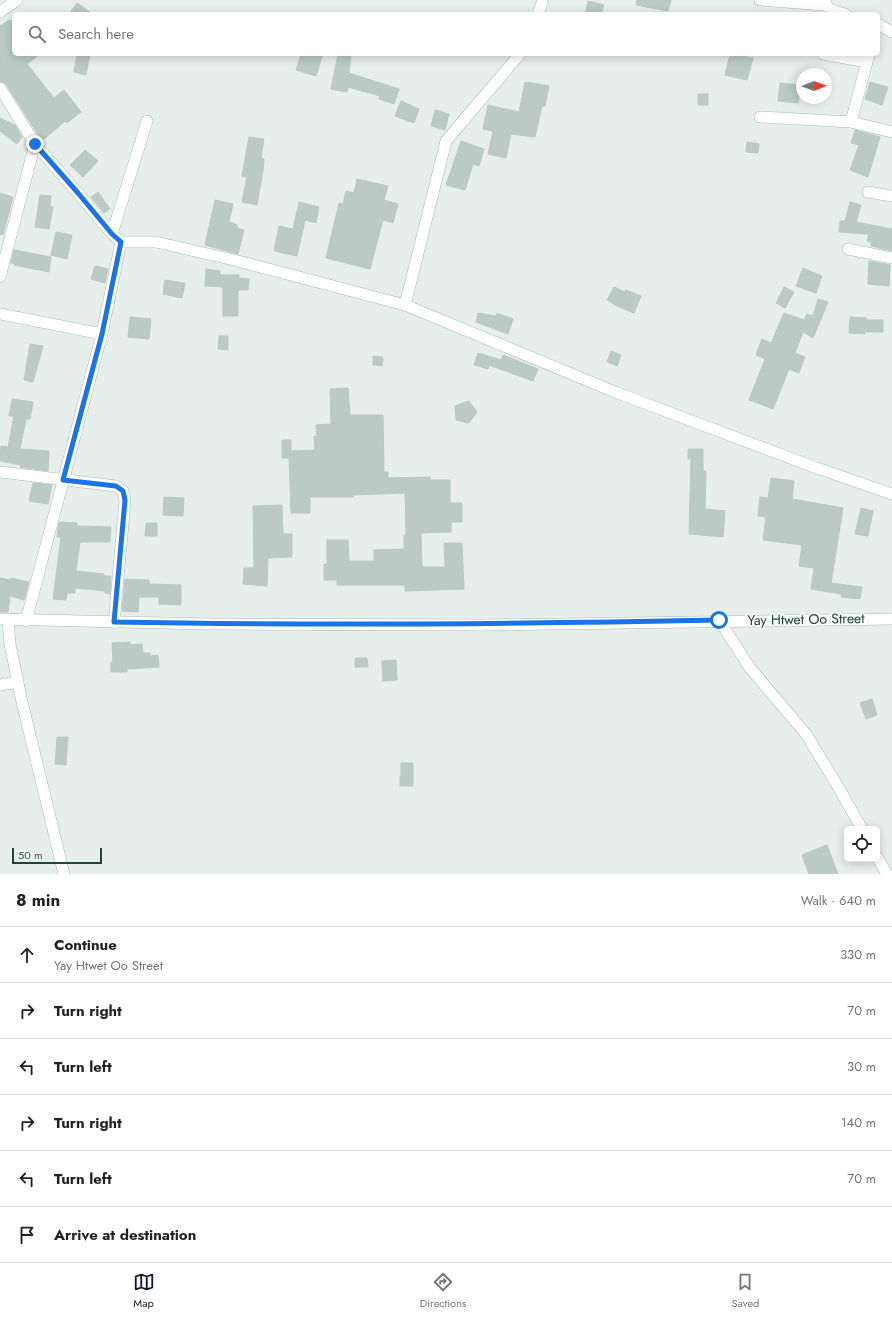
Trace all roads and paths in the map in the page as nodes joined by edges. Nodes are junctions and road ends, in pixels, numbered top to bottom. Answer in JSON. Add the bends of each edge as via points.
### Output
{"nodes":[{"id":1,"x":18,"y":0,"type":"edge"},
{"id":2,"x":543,"y":0,"type":"edge"},
{"id":3,"x":760,"y":0,"type":"edge"},
{"id":4,"x":825,"y":2,"type":"edge"},
{"id":5,"x":0,"y":12,"type":"edge"},
{"id":6,"x":539,"y":12,"type":"edge"},
{"id":7,"x":839,"y":12,"type":"edge"},
{"id":8,"x":880,"y":26,"type":"edge"},
{"id":9,"x":892,"y":32,"type":"edge"},
{"id":10,"x":518,"y":56,"type":"edge"},
{"id":11,"x":846,"y":56,"type":"edge"},
{"id":12,"x":868,"y":58,"type":"edge"},
{"id":13,"x":0,"y":88,"type":"edge"},
{"id":14,"x":760,"y":117,"type":"dead end"},
{"id":15,"x":147,"y":121,"type":"dead end"},
{"id":16,"x":851,"y":122,"type":"junction"},
{"id":17,"x":892,"y":132,"type":"edge"},
{"id":18,"x":35,"y":144,"type":"junction"},
{"id":19,"x":868,"y":192,"type":"dead end"},
{"id":20,"x":892,"y":196,"type":"edge"},
{"id":21,"x":112,"y":234,"type":"junction"},
{"id":22,"x":121,"y":242,"type":"junction"},
{"id":23,"x":848,"y":249,"type":"dead end"},
{"id":24,"x":892,"y":258,"type":"edge"},
{"id":25,"x":0,"y":277,"type":"edge"},
{"id":26,"x":405,"y":305,"type":"junction"},
{"id":27,"x":0,"y":314,"type":"edge"},
{"id":28,"x":102,"y":334,"type":"junction"},
{"id":29,"x":0,"y":472,"type":"edge"},
{"id":30,"x":63,"y":480,"type":"junction"},
{"id":31,"x":892,"y":494,"type":"edge"},
{"id":32,"x":892,"y":619,"type":"edge"},
{"id":33,"x":4,"y":620,"type":"edge"},
{"id":34,"x":719,"y":620,"type":"junction"},
{"id":35,"x":26,"y":621,"type":"junction"},
{"id":36,"x":114,"y":622,"type":"junction"},
{"id":37,"x":18,"y":682,"type":"junction"},
{"id":38,"x":0,"y":685,"type":"edge"},
{"id":39,"x":860,"y":826,"type":"edge"},
{"id":40,"x":880,"y":862,"type":"edge"},
{"id":41,"x":64,"y":874,"type":"edge"},
{"id":42,"x":886,"y":874,"type":"edge"}],
"edges":[{"from":1,"to":5,"type":"street"},
{"from":2,"to":6,"type":"street"},
{"from":3,"to":4,"type":"street"},
{"from":4,"to":7,"type":"street","via":[[829,9]]},
{"from":8,"to":9,"type":"street"},
{"from":10,"to":26,"type":"street","via":[[446,141]]},
{"from":11,"to":12,"type":"street"},
{"from":12,"to":16,"type":"street"},
{"from":13,"to":18,"type":"street"},
{"from":14,"to":16,"type":"street"},
{"from":15,"to":21,"type":"street"},
{"from":16,"to":17,"type":"street"},
{"from":18,"to":21,"type":"street"},
{"from":18,"to":25,"type":"street"},
{"from":19,"to":20,"type":"street"},
{"from":21,"to":22,"type":"street"},
{"from":22,"to":26,"type":"street","via":[[156,242]]},
{"from":22,"to":28,"type":"street"},
{"from":23,"to":24,"type":"street"},
{"from":26,"to":31,"type":"street","via":[[615,392]]},
{"from":27,"to":28,"type":"street"},
{"from":28,"to":30,"type":"street"},
{"from":29,"to":30,"type":"street"},
{"from":30,"to":35,"type":"street"},
{"from":30,"to":36,"type":"street","via":[[116,486],[123,491],[125,500]]},
{"from":32,"to":34,"type":"street","name":"Yay Htwet Oo Street"},
{"from":33,"to":35,"type":"street","name":"Yay Htwet Oo Street"},
{"from":33,"to":37,"type":"street"},
{"from":34,"to":36,"type":"street","name":"Yay Htwet Oo Street","via":[[484,625]]},
{"from":34,"to":39,"type":"street","via":[[750,668],[806,734]]},
{"from":35,"to":36,"type":"street","name":"Yay Htwet Oo Street"},
{"from":37,"to":38,"type":"street"},
{"from":37,"to":41,"type":"street"},
{"from":40,"to":42,"type":"street"}]}
